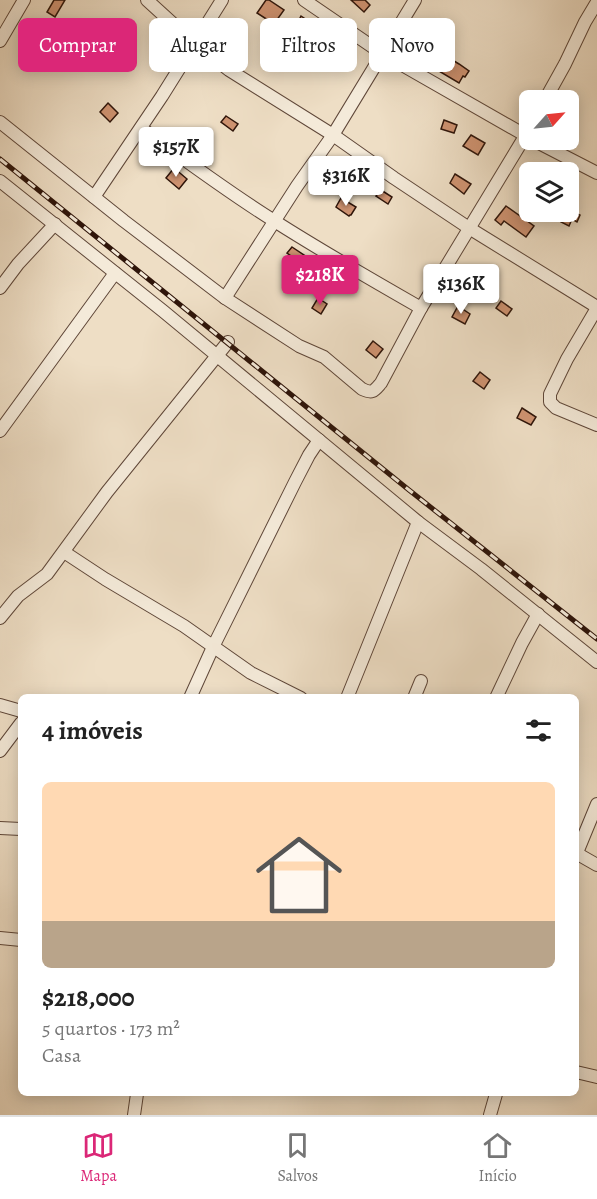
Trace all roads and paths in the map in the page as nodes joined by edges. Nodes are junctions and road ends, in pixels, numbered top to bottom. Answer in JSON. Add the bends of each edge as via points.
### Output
{"nodes":[{"id":1,"x":24,"y":0,"type":"edge"},
{"id":2,"x":147,"y":0,"type":"edge"},
{"id":3,"x":222,"y":0,"type":"edge"},
{"id":4,"x":303,"y":0,"type":"edge"},
{"id":5,"x":415,"y":0,"type":"edge"},
{"id":6,"x":597,"y":2,"type":"edge"},
{"id":7,"x":167,"y":18,"type":"edge"},
{"id":8,"x":210,"y":18,"type":"edge"},
{"id":9,"x":404,"y":18,"type":"edge"},
{"id":10,"x":0,"y":41,"type":"edge"},
{"id":11,"x":369,"y":45,"type":"edge"},
{"id":12,"x":176,"y":72,"type":"edge"},
{"id":13,"x":232,"y":72,"type":"edge"},
{"id":14,"x":372,"y":72,"type":"edge"},
{"id":15,"x":415,"y":72,"type":"edge"},
{"id":16,"x":551,"y":90,"type":"edge"},
{"id":17,"x":0,"y":122,"type":"edge"},
{"id":18,"x":141,"y":128,"type":"junction"},
{"id":19,"x":519,"y":129,"type":"edge"},
{"id":20,"x":333,"y":135,"type":"junction"},
{"id":21,"x":519,"y":150,"type":"edge"},
{"id":22,"x":556,"y":150,"type":"edge"},
{"id":23,"x":597,"y":173,"type":"edge"},
{"id":24,"x":0,"y":182,"type":"edge"},
{"id":25,"x":94,"y":197,"type":"junction"},
{"id":26,"x":275,"y":222,"type":"junction"},
{"id":27,"x":55,"y":224,"type":"junction"},
{"id":28,"x":469,"y":228,"type":"junction"},
{"id":29,"x":115,"y":273,"type":"junction"},
{"id":30,"x":0,"y":288,"type":"edge"},
{"id":31,"x":225,"y":298,"type":"junction"},
{"id":32,"x":422,"y":308,"type":"junction"},
{"id":33,"x":597,"y":308,"type":"edge"},
{"id":34,"x":228,"y":342,"type":"dead end"},
{"id":35,"x":218,"y":356,"type":"junction"},
{"id":36,"x":597,"y":425,"type":"edge"},
{"id":37,"x":0,"y":431,"type":"edge"},
{"id":38,"x":319,"y":440,"type":"junction"},
{"id":39,"x":418,"y":522,"type":"junction"},
{"id":40,"x":64,"y":552,"type":"junction"},
{"id":41,"x":538,"y":614,"type":"junction"},
{"id":42,"x":0,"y":618,"type":"edge"},
{"id":43,"x":213,"y":647,"type":"junction"},
{"id":44,"x":597,"y":662,"type":"edge"},
{"id":45,"x":421,"y":681,"type":"dead end"},
{"id":46,"x":192,"y":694,"type":"edge"},
{"id":47,"x":293,"y":694,"type":"edge"},
{"id":48,"x":349,"y":694,"type":"edge"},
{"id":49,"x":416,"y":694,"type":"edge"},
{"id":50,"x":498,"y":694,"type":"edge"},
{"id":51,"x":0,"y":705,"type":"edge"},
{"id":52,"x":18,"y":710,"type":"edge"},
{"id":53,"x":18,"y":727,"type":"edge"},
{"id":54,"x":0,"y":751,"type":"edge"},
{"id":55,"x":597,"y":804,"type":"edge"},
{"id":56,"x":0,"y":828,"type":"edge"},
{"id":57,"x":18,"y":829,"type":"edge"},
{"id":58,"x":579,"y":847,"type":"edge"},
{"id":59,"x":579,"y":856,"type":"edge"},
{"id":60,"x":597,"y":866,"type":"edge"},
{"id":61,"x":0,"y":938,"type":"edge"},
{"id":62,"x":18,"y":940,"type":"edge"},
{"id":63,"x":579,"y":1073,"type":"edge"},
{"id":64,"x":597,"y":1077,"type":"edge"},
{"id":65,"x":137,"y":1096,"type":"edge"},
{"id":66,"x":495,"y":1096,"type":"edge"},
{"id":67,"x":134,"y":1115,"type":"edge"},
{"id":68,"x":490,"y":1115,"type":"edge"}],
"edges":[{"from":1,"to":10,"type":"street"},
{"from":2,"to":7,"type":"street"},
{"from":3,"to":8,"type":"street"},
{"from":4,"to":11,"type":"street"},
{"from":5,"to":9,"type":"street"},
{"from":6,"to":16,"type":"street"},
{"from":12,"to":18,"type":"street"},
{"from":13,"to":20,"type":"street"},
{"from":14,"to":20,"type":"street"},
{"from":15,"to":19,"type":"street"},
{"from":17,"to":25,"type":"street"},
{"from":18,"to":25,"type":"street"},
{"from":18,"to":26,"type":"street"},
{"from":20,"to":26,"type":"street"},
{"from":20,"to":28,"type":"street"},
{"from":21,"to":28,"type":"street"},
{"from":22,"to":23,"type":"street"},
{"from":24,"to":27,"type":"street"},
{"from":25,"to":31,"type":"street"},
{"from":26,"to":31,"type":"street"},
{"from":26,"to":32,"type":"street"},
{"from":27,"to":29,"type":"street"},
{"from":27,"to":30,"type":"street"},
{"from":28,"to":32,"type":"street"},
{"from":28,"to":33,"type":"street"},
{"from":29,"to":35,"type":"street"},
{"from":29,"to":37,"type":"street"},
{"from":31,"to":32,"type":"street","via":[[299,346],[324,357],[368,392],[381,383]]},
{"from":33,"to":36,"type":"street","via":[[549,398],[556,408]]},
{"from":34,"to":35,"type":"street"},
{"from":35,"to":38,"type":"street"},
{"from":35,"to":40,"type":"street","via":[[107,492]]},
{"from":38,"to":39,"type":"street"},
{"from":38,"to":43,"type":"street"},
{"from":39,"to":41,"type":"street"},
{"from":39,"to":48,"type":"street"},
{"from":40,"to":42,"type":"street","via":[[47,574],[18,596]]},
{"from":40,"to":43,"type":"street"},
{"from":41,"to":44,"type":"street"},
{"from":41,"to":50,"type":"street"},
{"from":43,"to":46,"type":"street"},
{"from":43,"to":47,"type":"street","via":[[251,673]]},
{"from":45,"to":49,"type":"street"},
{"from":51,"to":52,"type":"street"},
{"from":53,"to":54,"type":"street"},
{"from":55,"to":58,"type":"street"},
{"from":56,"to":57,"type":"street"},
{"from":59,"to":60,"type":"street"},
{"from":61,"to":62,"type":"street"},
{"from":63,"to":64,"type":"street"},
{"from":65,"to":67,"type":"street"},
{"from":66,"to":68,"type":"street"}]}
